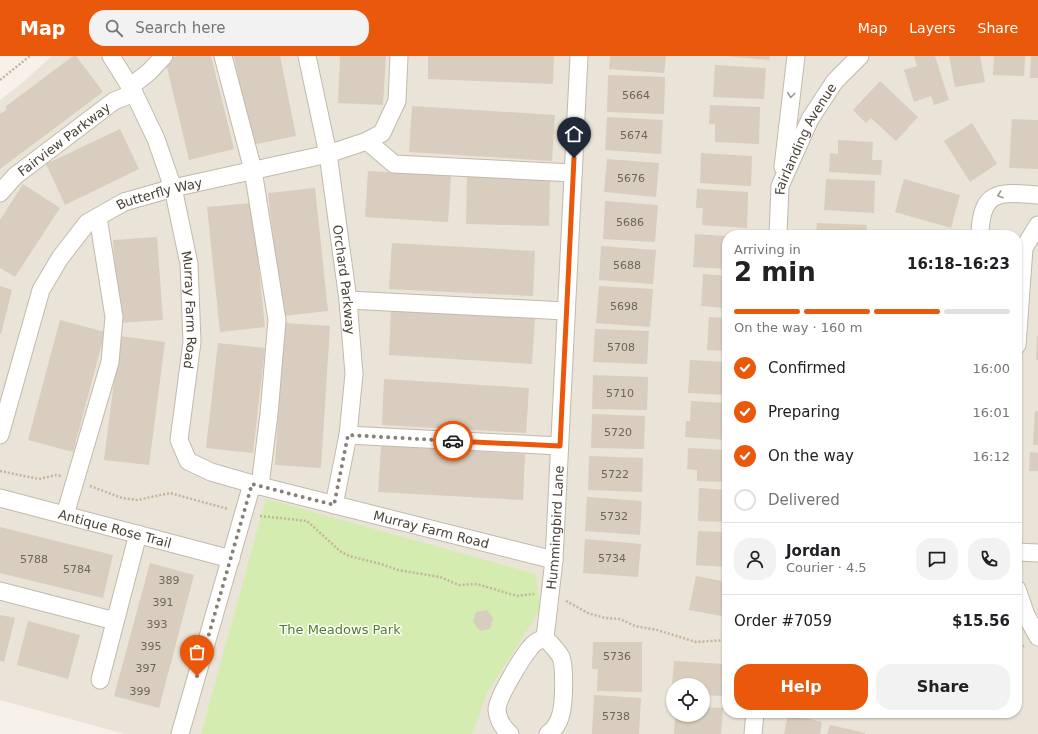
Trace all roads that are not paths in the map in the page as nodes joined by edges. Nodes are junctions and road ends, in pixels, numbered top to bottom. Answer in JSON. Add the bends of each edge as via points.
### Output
{"nodes":[{"id":1,"x":110,"y":56,"type":"edge"},
{"id":2,"x":164,"y":56,"type":"edge"},
{"id":3,"x":223,"y":56,"type":"edge"},
{"id":4,"x":307,"y":56,"type":"edge"},
{"id":5,"x":399,"y":56,"type":"edge"},
{"id":6,"x":579,"y":56,"type":"edge"},
{"id":7,"x":796,"y":56,"type":"edge"},
{"id":8,"x":860,"y":56,"type":"edge"},
{"id":9,"x":132,"y":90,"type":"junction"},
{"id":10,"x":367,"y":141,"type":"junction"},
{"id":11,"x":328,"y":154,"type":"junction"},
{"id":12,"x":253,"y":170,"type":"junction"},
{"id":13,"x":573,"y":173,"type":"junction"},
{"id":14,"x":780,"y":186,"type":"junction"},
{"id":15,"x":173,"y":188,"type":"junction"},
{"id":16,"x":0,"y":193,"type":"edge"},
{"id":17,"x":1038,"y":195,"type":"edge"},
{"id":18,"x":98,"y":216,"type":"junction"},
{"id":19,"x":1038,"y":224,"type":"edge"},
{"id":20,"x":778,"y":230,"type":"edge"},
{"id":21,"x":980,"y":230,"type":"edge"},
{"id":22,"x":1022,"y":276,"type":"edge"},
{"id":23,"x":348,"y":300,"type":"junction"},
{"id":24,"x":566,"y":311,"type":"junction"},
{"id":25,"x":0,"y":435,"type":"edge"},
{"id":26,"x":348,"y":435,"type":"junction"},
{"id":27,"x":560,"y":446,"type":"junction"},
{"id":28,"x":256,"y":486,"type":"junction"},
{"id":29,"x":0,"y":498,"type":"edge"},
{"id":30,"x":334,"y":505,"type":"junction"},
{"id":31,"x":65,"y":515,"type":"junction"},
{"id":32,"x":138,"y":534,"type":"junction"},
{"id":33,"x":1022,"y":552,"type":"edge"},
{"id":34,"x":1038,"y":553,"type":"edge"},
{"id":35,"x":231,"y":559,"type":"junction"},
{"id":36,"x":554,"y":560,"type":"junction"},
{"id":37,"x":0,"y":591,"type":"edge"},
{"id":38,"x":1022,"y":603,"type":"edge"},
{"id":39,"x":115,"y":621,"type":"junction"},
{"id":40,"x":1038,"y":637,"type":"edge"},
{"id":41,"x":545,"y":638,"type":"junction"},
{"id":42,"x":100,"y":680,"type":"dead end"},
{"id":43,"x":754,"y":718,"type":"edge"},
{"id":44,"x":180,"y":734,"type":"edge"},
{"id":45,"x":510,"y":734,"type":"edge"},
{"id":46,"x":548,"y":734,"type":"edge"},
{"id":47,"x":753,"y":734,"type":"edge"}],
"edges":[{"from":1,"to":9,"type":"street","name":"Murray Farm Road"},
{"from":2,"to":9,"type":"street","name":"Fairview Parkway"},
{"from":3,"to":12,"type":"street"},
{"from":4,"to":11,"type":"street","name":"Orchard Parkway"},
{"from":5,"to":10,"type":"street","name":"Butterfly Way","via":[[397,102],[382,133]]},
{"from":6,"to":13,"type":"street","name":"Hummingbird Lane"},
{"from":7,"to":14,"type":"street","one_way":true},
{"from":8,"to":14,"type":"street","name":"Fairlanding Avenue","via":[[835,81],[810,119]]},
{"from":9,"to":15,"type":"street","name":"Murray Farm Road","via":[[156,139]]},
{"from":9,"to":16,"type":"street","name":"Fairview Parkway","via":[[108,105],[15,176]]},
{"from":10,"to":11,"type":"street","name":"Butterfly Way"},
{"from":10,"to":13,"type":"street","via":[[394,164]]},
{"from":11,"to":12,"type":"street","name":"Butterfly Way"},
{"from":11,"to":23,"type":"street","name":"Orchard Parkway"},
{"from":12,"to":15,"type":"street","name":"Butterfly Way"},
{"from":12,"to":28,"type":"street","via":[[277,320],[269,414]]},
{"from":13,"to":24,"type":"street","name":"Hummingbird Lane"},
{"from":14,"to":20,"type":"street","name":"Fairlanding Avenue"},
{"from":15,"to":18,"type":"street","name":"Butterfly Way","via":[[124,202]]},
{"from":15,"to":28,"type":"street","name":"Murray Farm Road","via":[[189,264],[192,342],[179,440],[188,461],[211,472]]},
{"from":17,"to":21,"type":"street","one_way":true,"via":[[1007,193],[995,196],[984,206]]},
{"from":18,"to":25,"type":"street","name":"Butterfly Way","via":[[87,223],[60,258],[41,290]]},
{"from":18,"to":31,"type":"street","via":[[114,317],[113,343],[110,362]]},
{"from":19,"to":22,"type":"street","via":[[1024,248]]},
{"from":23,"to":24,"type":"street"},
{"from":23,"to":26,"type":"street","name":"Orchard Parkway","via":[[354,374]]},
{"from":24,"to":27,"type":"street","name":"Hummingbird Lane"},
{"from":26,"to":27,"type":"street"},
{"from":26,"to":30,"type":"street","name":"Orchard Parkway"},
{"from":27,"to":36,"type":"street","name":"Hummingbird Lane"},
{"from":28,"to":30,"type":"street","name":"Murray Farm Road"},
{"from":28,"to":35,"type":"street","via":[[244,514]]},
{"from":29,"to":31,"type":"street","name":"Antique Rose Trail"},
{"from":30,"to":36,"type":"street","name":"Murray Farm Road"},
{"from":31,"to":32,"type":"street","name":"Antique Rose Trail"},
{"from":32,"to":35,"type":"street","name":"Antique Rose Trail"},
{"from":32,"to":39,"type":"street"},
{"from":33,"to":34,"type":"street"},
{"from":35,"to":44,"type":"street"},
{"from":36,"to":41,"type":"street","name":"Hummingbird Lane"},
{"from":37,"to":39,"type":"street"},
{"from":38,"to":40,"type":"street"},
{"from":39,"to":42,"type":"street"},
{"from":41,"to":45,"type":"street","via":[[530,647],[500,697],[497,710],[499,720]]},
{"from":41,"to":46,"type":"street","via":[[560,657],[564,669],[562,714],[555,729]]},
{"from":43,"to":47,"type":"street"}]}
